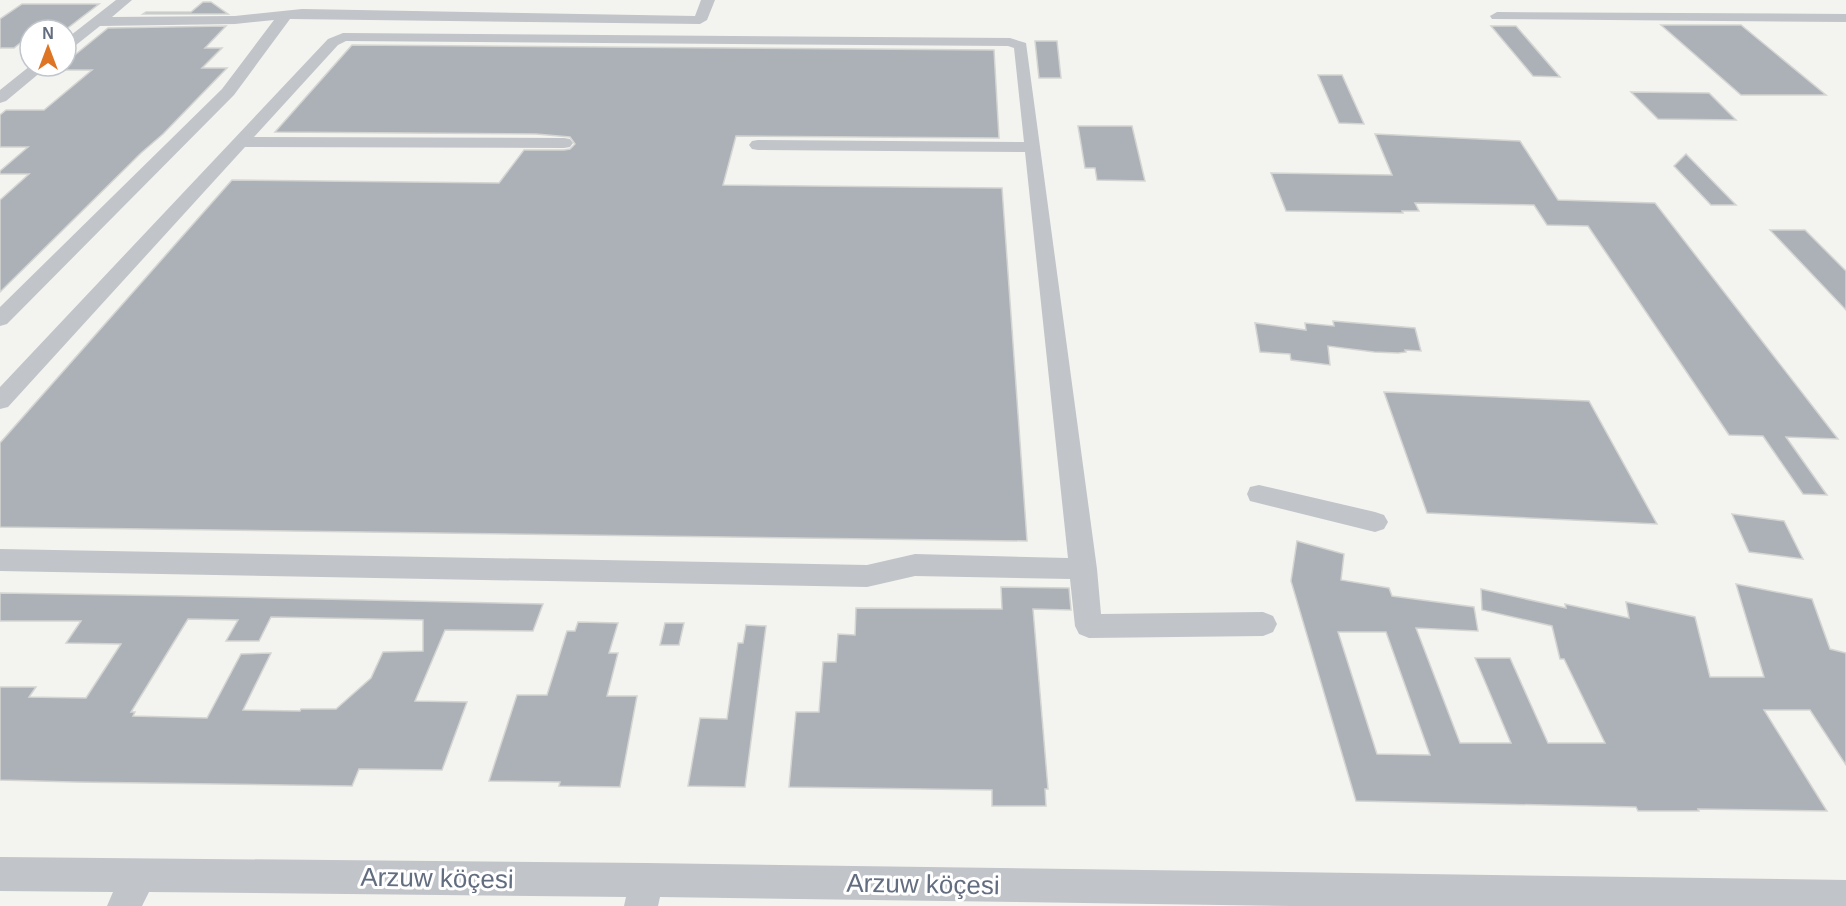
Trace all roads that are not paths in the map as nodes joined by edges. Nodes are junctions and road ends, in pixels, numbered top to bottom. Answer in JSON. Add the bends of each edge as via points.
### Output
{"nodes":[{"id":1,"x":124,"y":0,"type":"edge"},
{"id":2,"x":315,"y":0,"type":"edge"},
{"id":3,"x":516,"y":0,"type":"edge"},
{"id":4,"x":708,"y":0,"type":"edge"},
{"id":5,"x":1529,"y":3,"type":"dead end"},
{"id":6,"x":293,"y":14,"type":"junction"},
{"id":7,"x":1497,"y":16,"type":"dead end"},
{"id":8,"x":505,"y":17,"type":"junction"},
{"id":9,"x":1569,"y":17,"type":"junction"},
{"id":10,"x":1846,"y":18,"type":"edge"},
{"id":11,"x":96,"y":22,"type":"junction"},
{"id":12,"x":78,"y":36,"type":"edge"},
{"id":13,"x":25,"y":78,"type":"edge"},
{"id":14,"x":0,"y":98,"type":"edge"},
{"id":15,"x":239,"y":142,"type":"junction"},
{"id":16,"x":564,"y":143,"type":"dead end"},
{"id":17,"x":758,"y":145,"type":"dead end"},
{"id":18,"x":1033,"y":147,"type":"junction"},
{"id":19,"x":0,"y":320,"type":"edge"},
{"id":20,"x":0,"y":401,"type":"edge"},
{"id":21,"x":1259,"y":494,"type":"dead end"},
{"id":22,"x":1375,"y":522,"type":"dead end"},
{"id":23,"x":0,"y":560,"type":"edge"},
{"id":24,"x":1084,"y":569,"type":"junction"},
{"id":25,"x":1263,"y":624,"type":"dead end"},
{"id":26,"x":0,"y":874,"type":"edge"},
{"id":27,"x":140,"y":875,"type":"junction"},
{"id":28,"x":644,"y":893,"type":"edge"},
{"id":29,"x":1252,"y":897,"type":"edge"},
{"id":30,"x":1836,"y":900,"type":"edge"},
{"id":31,"x":124,"y":906,"type":"edge"}],
"edges":[{"from":1,"to":11,"type":"street"},
{"from":2,"to":6,"type":"street"},
{"from":3,"to":8,"type":"street"},
{"from":4,"to":8,"type":"street","via":[[700,20]]},
{"from":5,"to":9,"type":"street"},
{"from":6,"to":8,"type":"street"},
{"from":6,"to":11,"type":"street","via":[[210,21]]},
{"from":6,"to":19,"type":"street","via":[[228,92]]},
{"from":7,"to":9,"type":"street"},
{"from":9,"to":10,"type":"street"},
{"from":11,"to":12,"type":"street"},
{"from":13,"to":14,"type":"street"},
{"from":15,"to":16,"type":"street"},
{"from":15,"to":18,"type":"street","via":[[333,42],[369,35],[1010,42],[1021,46]]},
{"from":15,"to":20,"type":"street"},
{"from":17,"to":18,"type":"street"},
{"from":18,"to":24,"type":"street"},
{"from":21,"to":22,"type":"street"},
{"from":23,"to":24,"type":"street","via":[[867,576],[915,565]]},
{"from":24,"to":25,"type":"street","via":[[1089,626]]},
{"from":26,"to":27,"type":"street","name":"Arzuw köçesi"},
{"from":27,"to":28,"type":"street","name":"Arzuw köçesi"},
{"from":27,"to":31,"type":"street"},
{"from":28,"to":29,"type":"street","name":"Arzuw köçesi"},
{"from":29,"to":30,"type":"street","name":"Arzuw köçesi"}]}
